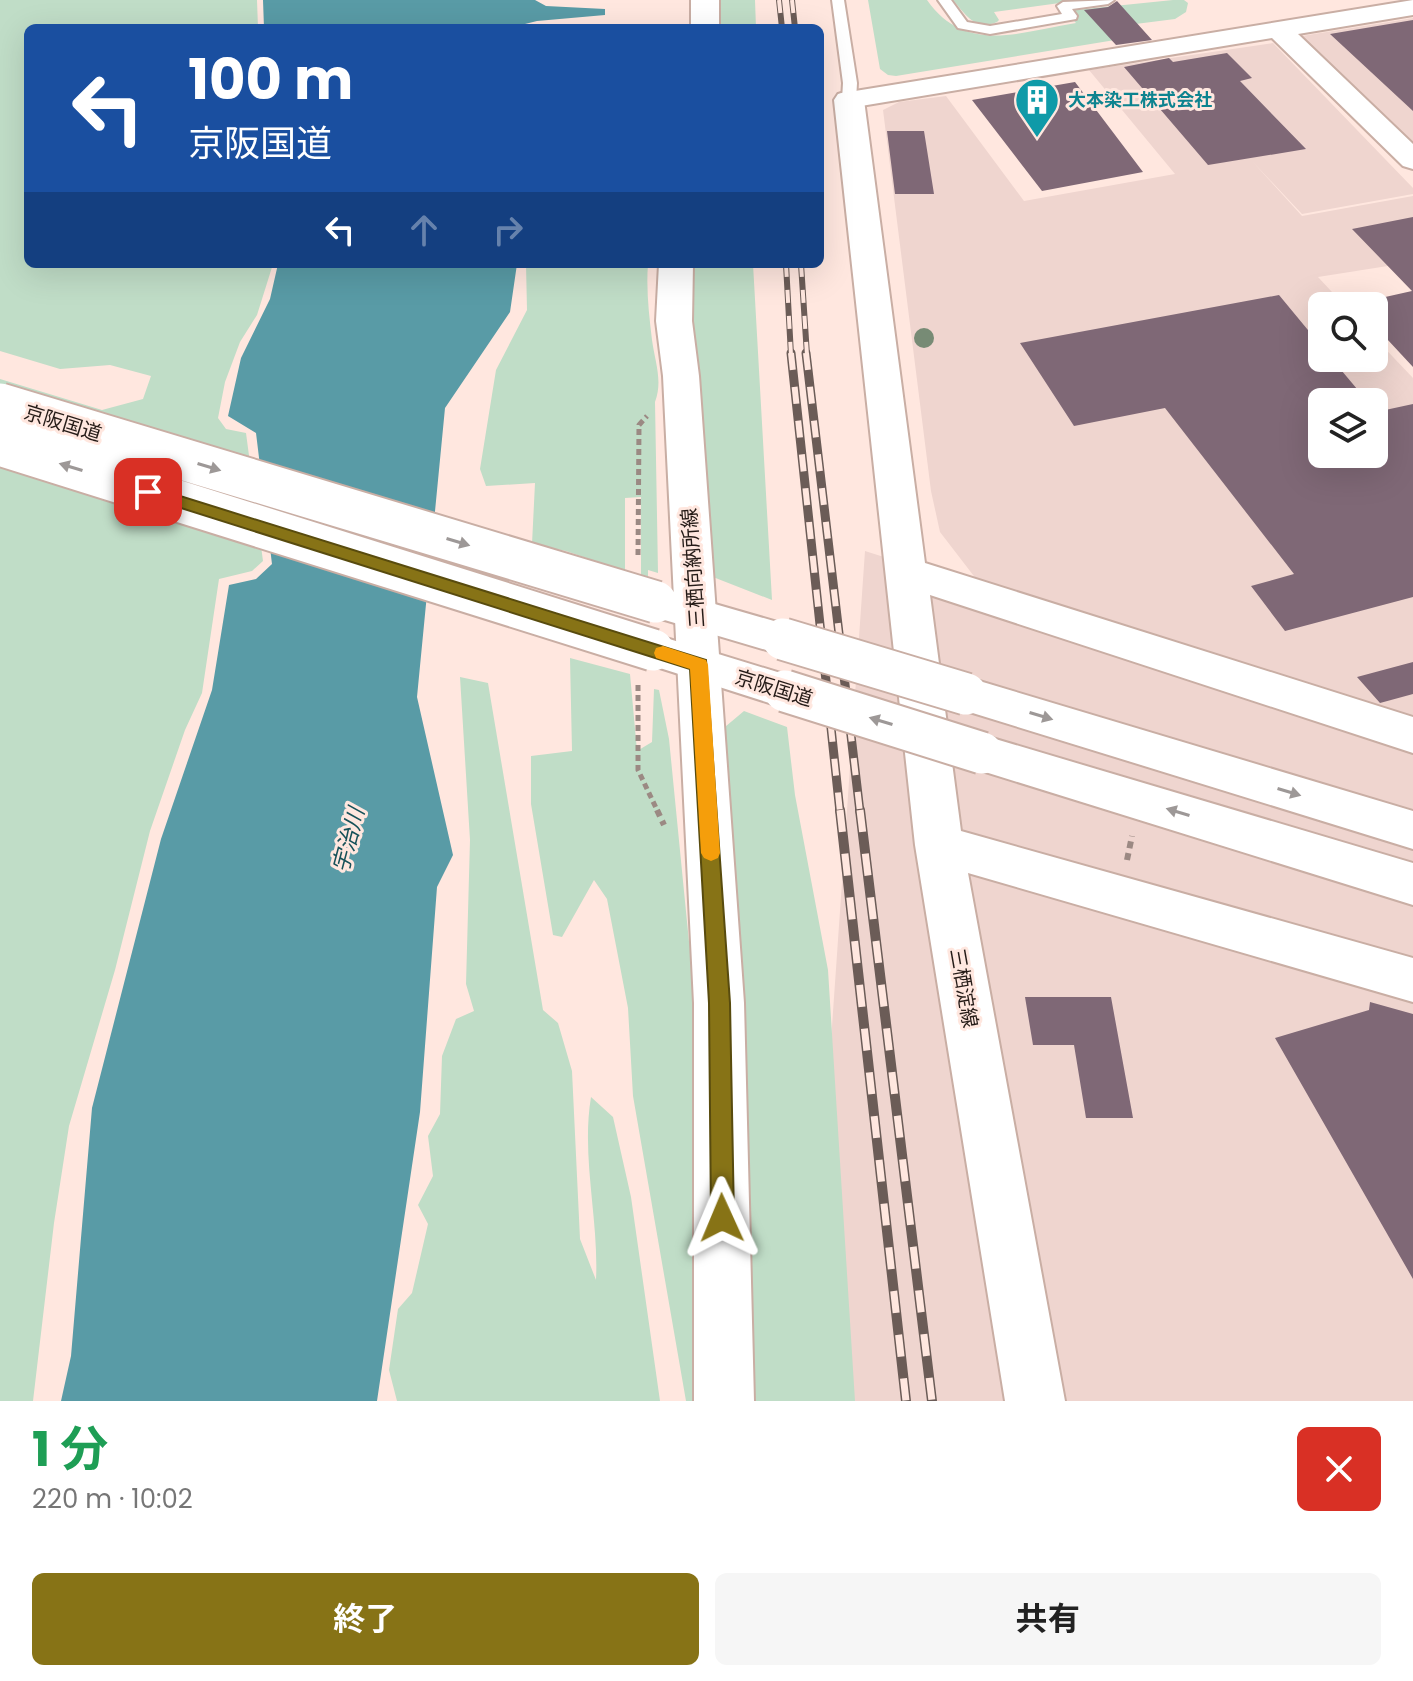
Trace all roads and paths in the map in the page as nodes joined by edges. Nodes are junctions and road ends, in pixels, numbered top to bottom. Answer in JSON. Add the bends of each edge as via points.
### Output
{"nodes":[{"id":1,"x":705,"y":0,"type":"edge"},
{"id":2,"x":838,"y":0,"type":"edge"},
{"id":3,"x":944,"y":0,"type":"edge"},
{"id":4,"x":1108,"y":0,"type":"edge"},
{"id":5,"x":1413,"y":7,"type":"edge"},
{"id":6,"x":705,"y":24,"type":"edge"},
{"id":7,"x":1280,"y":31,"type":"junction"},
{"id":8,"x":849,"y":100,"type":"junction"},
{"id":9,"x":1413,"y":160,"type":"edge"},
{"id":10,"x":676,"y":268,"type":"edge"},
{"id":11,"x":0,"y":404,"type":"edge"},
{"id":12,"x":0,"y":445,"type":"edge"},
{"id":13,"x":907,"y":572,"type":"junction"},
{"id":14,"x":696,"y":614,"type":"junction"},
{"id":15,"x":676,"y":658,"type":"junction"},
{"id":16,"x":1413,"y":735,"type":"edge"},
{"id":17,"x":1413,"y":830,"type":"edge"},
{"id":18,"x":939,"y":845,"type":"junction"},
{"id":19,"x":1413,"y":884,"type":"edge"},
{"id":20,"x":1413,"y":980,"type":"edge"},
{"id":21,"x":724,"y":1401,"type":"edge"},
{"id":22,"x":1035,"y":1401,"type":"edge"}],
"edges":[{"from":1,"to":6,"type":"main road"},
{"from":2,"to":8,"type":"lane"},
{"from":3,"to":4,"type":"lane","via":[[963,25],[990,30],[1071,16],[1063,6]]},
{"from":5,"to":7,"type":"street"},
{"from":7,"to":8,"type":"street"},
{"from":7,"to":9,"type":"street"},
{"from":8,"to":13,"type":"main road","name":"三栖淀線"},
{"from":10,"to":14,"type":"main road","name":"三栖向納所線","via":[[674,321]]},
{"from":11,"to":14,"type":"main road","name":"京阪国道","one_way":true,"bridge":true},
{"from":15,"to":12,"type":"main road","name":"京阪国道","one_way":true,"bridge":true},
{"from":13,"to":16,"type":"main road"},
{"from":13,"to":18,"type":"main road","name":"三栖淀線"},
{"from":14,"to":15,"type":"main road","name":"三栖向納所線"},
{"from":14,"to":17,"type":"main road","name":"京阪国道","one_way":true,"bridge":true},
{"from":19,"to":15,"type":"main road","name":"京阪国道","one_way":true,"bridge":true},
{"from":15,"to":21,"type":"main road","name":"三栖向納所線","via":[[719,1003]]},
{"from":18,"to":20,"type":"main road"},
{"from":18,"to":22,"type":"main road","name":"三栖淀線"}]}
